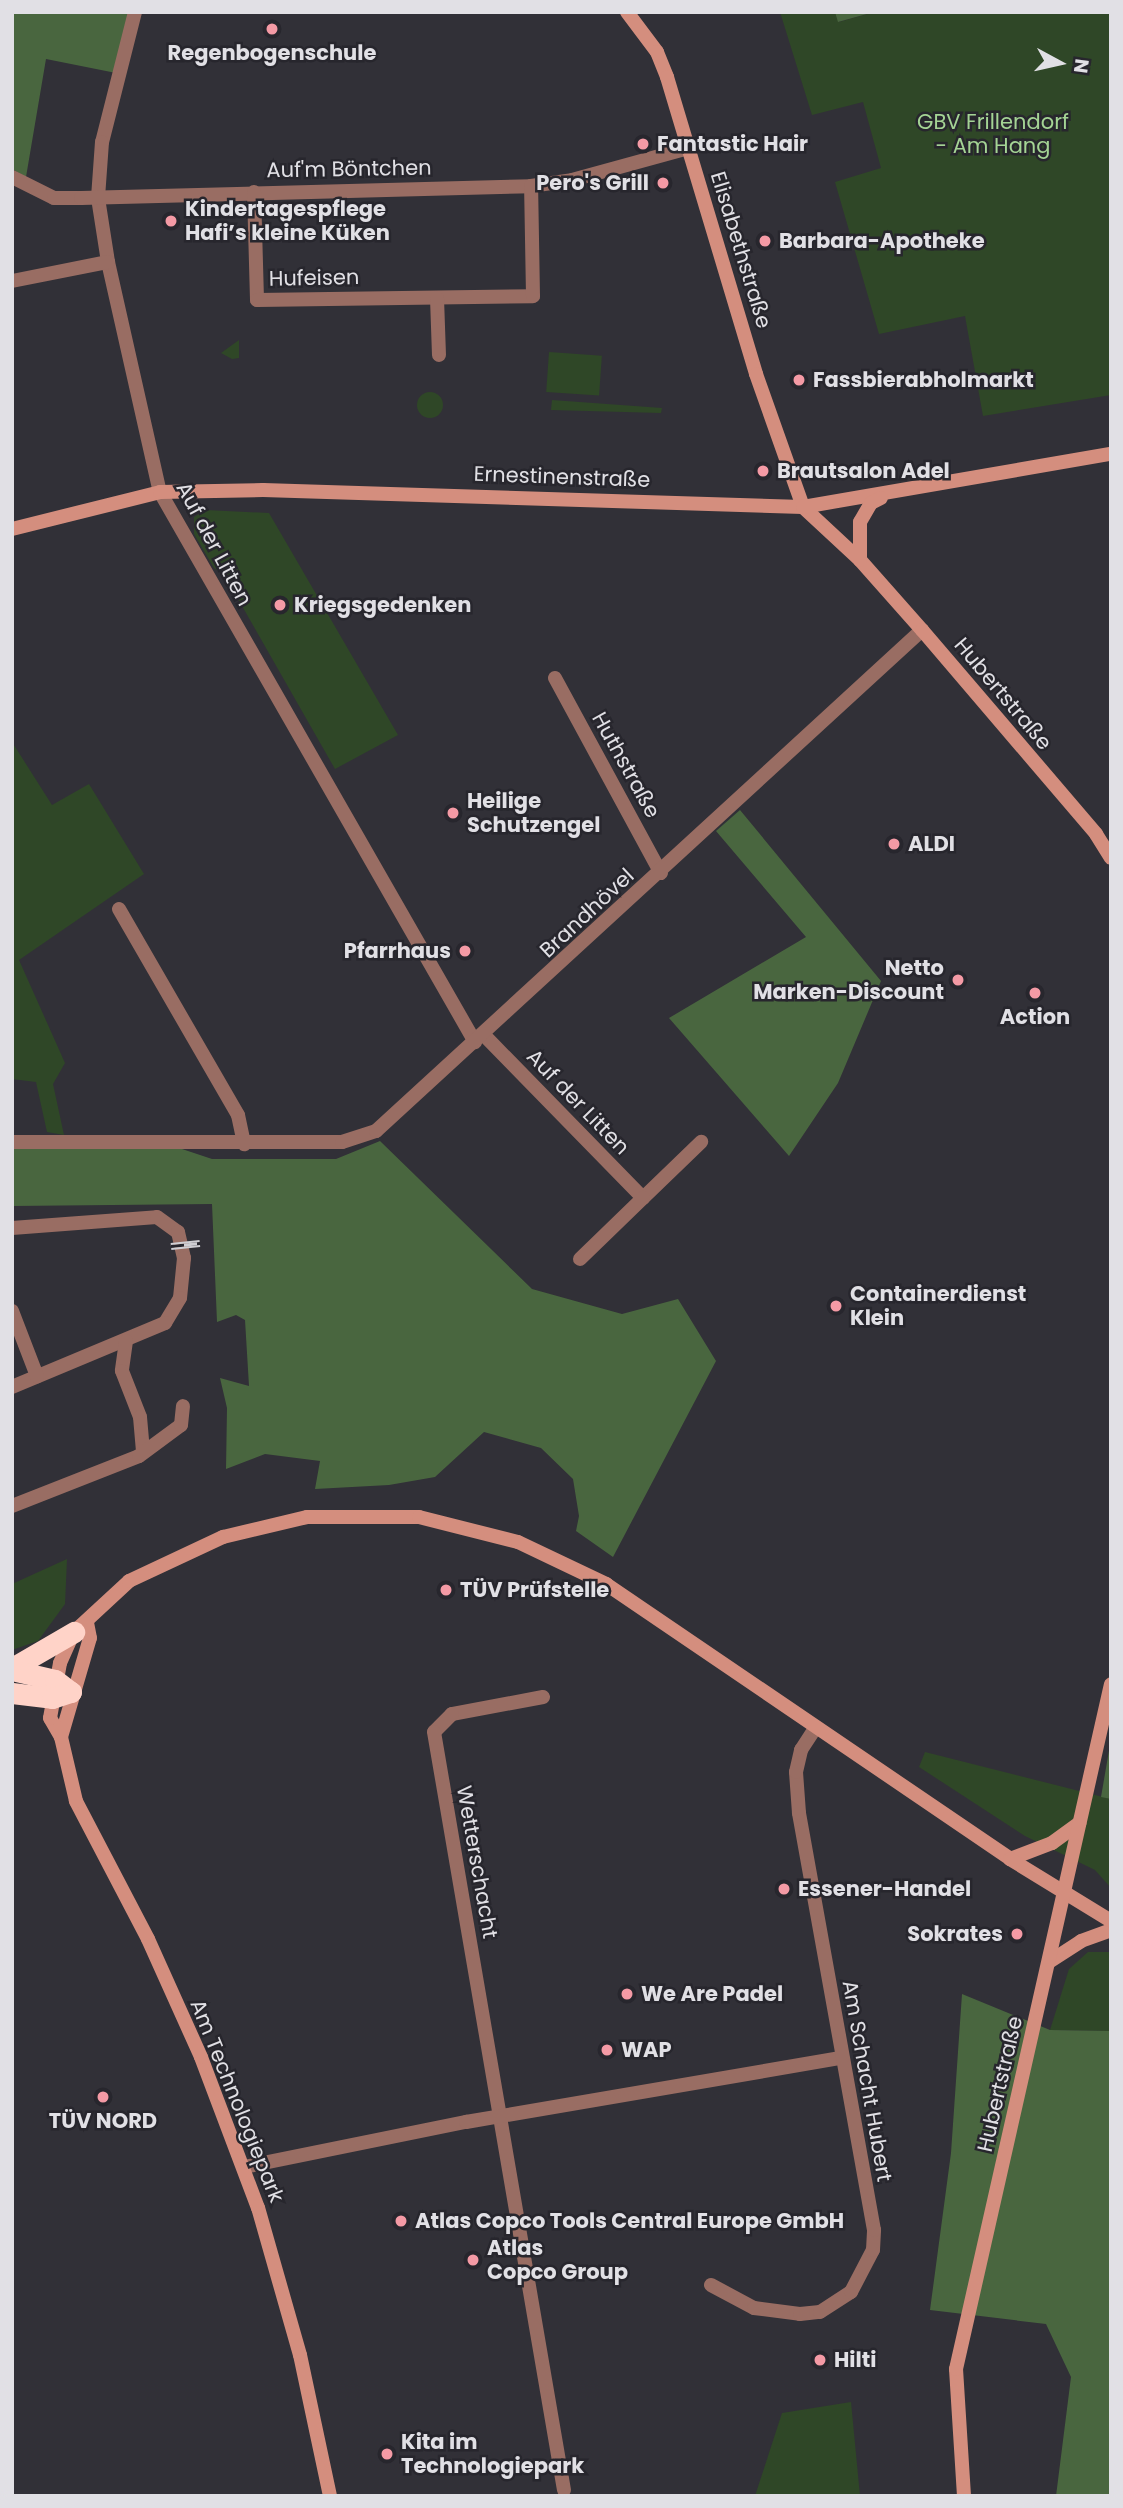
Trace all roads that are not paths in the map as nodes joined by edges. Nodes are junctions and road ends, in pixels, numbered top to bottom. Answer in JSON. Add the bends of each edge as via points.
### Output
{"nodes":[{"id":1,"x":135,"y":12,"type":"edge"},
{"id":2,"x":627,"y":12,"type":"edge"},
{"id":3,"x":688,"y":148,"type":"junction"},
{"id":4,"x":12,"y":177,"type":"edge"},
{"id":5,"x":531,"y":187,"type":"junction"},
{"id":6,"x":254,"y":192,"type":"junction"},
{"id":7,"x":98,"y":198,"type":"junction"},
{"id":8,"x":108,"y":262,"type":"junction"},
{"id":9,"x":12,"y":281,"type":"edge"},
{"id":10,"x":436,"y":298,"type":"junction"},
{"id":11,"x":439,"y":355,"type":"dead end"},
{"id":12,"x":1111,"y":454,"type":"edge"},
{"id":13,"x":160,"y":492,"type":"junction"},
{"id":14,"x":887,"y":494,"type":"junction"},
{"id":15,"x":803,"y":507,"type":"junction"},
{"id":16,"x":12,"y":529,"type":"edge"},
{"id":17,"x":860,"y":560,"type":"junction"},
{"id":18,"x":922,"y":630,"type":"junction"},
{"id":19,"x":555,"y":678,"type":"dead end"},
{"id":20,"x":1111,"y":858,"type":"edge"},
{"id":21,"x":661,"y":873,"type":"junction"},
{"id":22,"x":119,"y":909,"type":"dead end"},
{"id":23,"x":479,"y":1038,"type":"junction"},
{"id":24,"x":12,"y":1142,"type":"edge"},
{"id":25,"x":701,"y":1142,"type":"dead end"},
{"id":26,"x":244,"y":1144,"type":"junction"},
{"id":27,"x":643,"y":1198,"type":"junction"},
{"id":28,"x":12,"y":1228,"type":"edge"},
{"id":29,"x":580,"y":1259,"type":"dead end"},
{"id":30,"x":12,"y":1311,"type":"edge"},
{"id":31,"x":126,"y":1341,"type":"junction"},
{"id":32,"x":37,"y":1376,"type":"junction"},
{"id":33,"x":12,"y":1387,"type":"edge"},
{"id":34,"x":183,"y":1406,"type":"dead end"},
{"id":35,"x":140,"y":1417,"type":"junction"},
{"id":36,"x":170,"y":1431,"type":"junction"},
{"id":37,"x":143,"y":1452,"type":"junction"},
{"id":38,"x":12,"y":1506,"type":"edge"},
{"id":39,"x":81,"y":1627,"type":"junction"},
{"id":40,"x":12,"y":1669,"type":"edge"},
{"id":41,"x":1111,"y":1684,"type":"edge"},
{"id":42,"x":60,"y":1690,"type":"junction"},
{"id":43,"x":12,"y":1693,"type":"edge"},
{"id":44,"x":543,"y":1697,"type":"dead end"},
{"id":45,"x":816,"y":1727,"type":"junction"},
{"id":46,"x":1080,"y":1823,"type":"junction"},
{"id":47,"x":1010,"y":1859,"type":"junction"},
{"id":48,"x":1065,"y":1892,"type":"junction"},
{"id":49,"x":1111,"y":1921,"type":"edge"},
{"id":50,"x":1111,"y":1930,"type":"edge"},
{"id":51,"x":1049,"y":1962,"type":"junction"},
{"id":52,"x":841,"y":2058,"type":"junction"},
{"id":53,"x":500,"y":2116,"type":"junction"},
{"id":54,"x":244,"y":2167,"type":"junction"},
{"id":55,"x":711,"y":2285,"type":"dead end"},
{"id":56,"x":564,"y":2490,"type":"dead end"},
{"id":57,"x":330,"y":2496,"type":"edge"},
{"id":58,"x":964,"y":2496,"type":"edge"}],
"edges":[{"from":1,"to":7,"type":"street","name":"Auf der Litten","via":[[102,142]]},
{"from":2,"to":3,"type":"street","name":"Elisabethstraße","via":[[657,52]]},
{"from":3,"to":5,"type":"street","name":"Auf'm Böntchen"},
{"from":3,"to":15,"type":"street","name":"Elisabethstraße","via":[[764,397]]},
{"from":4,"to":7,"type":"street","name":"Auf'm Böntchen","via":[[54,198]]},
{"from":5,"to":6,"type":"street","name":"Auf'm Böntchen"},
{"from":5,"to":10,"type":"street","name":"Hufeisen","via":[[533,296]]},
{"from":6,"to":7,"type":"street","name":"Auf'm Böntchen"},
{"from":6,"to":10,"type":"street","name":"Hufeisen","via":[[257,300]]},
{"from":7,"to":8,"type":"street","name":"Auf der Litten"},
{"from":8,"to":9,"type":"street"},
{"from":8,"to":13,"type":"street","name":"Auf der Litten"},
{"from":10,"to":11,"type":"street"},
{"from":12,"to":14,"type":"street","name":"Ernestinenstraße"},
{"from":13,"to":15,"type":"street","name":"Ernestinenstraße","via":[[263,490]]},
{"from":13,"to":16,"type":"street","name":"Ernestinenstraße"},
{"from":13,"to":23,"type":"street","name":"Auf der Litten"},
{"from":14,"to":15,"type":"street","name":"Ernestinenstraße"},
{"from":14,"to":17,"type":"street","via":[[871,503],[862,516]]},
{"from":15,"to":17,"type":"street","name":"Hubertstraße"},
{"from":17,"to":18,"type":"street","name":"Hubertstraße"},
{"from":18,"to":20,"type":"street","name":"Hubertstraße","via":[[1096,834]]},
{"from":18,"to":21,"type":"street","name":"Brandhövel"},
{"from":19,"to":21,"type":"street","name":"Huthstraße"},
{"from":21,"to":23,"type":"street","name":"Brandhövel"},
{"from":22,"to":26,"type":"street","via":[[238,1115]]},
{"from":23,"to":26,"type":"street","name":"Brandhövel","via":[[376,1131],[360,1139]]},
{"from":23,"to":27,"type":"street","name":"Auf der Litten"},
{"from":24,"to":26,"type":"street","name":"Brandhövel"},
{"from":25,"to":27,"type":"street"},
{"from":27,"to":29,"type":"street"},
{"from":28,"to":31,"type":"street","via":[[147,1216],[174,1226],[184,1258],[177,1306],[155,1331]]},
{"from":30,"to":32,"type":"street"},
{"from":31,"to":32,"type":"street","via":[[93,1358]]},
{"from":31,"to":35,"type":"street","via":[[124,1386]]},
{"from":32,"to":33,"type":"street"},
{"from":34,"to":36,"type":"street","via":[[181,1425]]},
{"from":35,"to":36,"type":"street"},
{"from":35,"to":37,"type":"street"},
{"from":36,"to":37,"type":"street"},
{"from":37,"to":38,"type":"street"},
{"from":39,"to":40,"type":"highway"},
{"from":39,"to":42,"type":"street","name":"Am Technologiepark"},
{"from":39,"to":45,"type":"street","name":"Am Technologiepark","via":[[109,1597],[159,1563],[263,1525],[307,1517],[419,1517],[494,1534],[606,1584]]},
{"from":40,"to":42,"type":"highway"},
{"from":41,"to":46,"type":"street","name":"Hubertstraße"},
{"from":42,"to":43,"type":"highway"},
{"from":42,"to":54,"type":"street","name":"Am Technologiepark","via":[[67,1726],[61,1737],[76,1801],[148,1939]]},
{"from":44,"to":53,"type":"street","name":"Wetterschacht","via":[[452,1714],[433,1732]]},
{"from":45,"to":47,"type":"street"},
{"from":45,"to":52,"type":"street","name":"Am Schacht Hubert","via":[[801,1750],[796,1772],[799,1813]]},
{"from":46,"to":47,"type":"street","via":[[1052,1843]]},
{"from":46,"to":48,"type":"street","name":"Hubertstraße"},
{"from":47,"to":48,"type":"street"},
{"from":48,"to":49,"type":"street"},
{"from":48,"to":51,"type":"street","name":"Hubertstraße"},
{"from":50,"to":51,"type":"street","via":[[1082,1941]]},
{"from":51,"to":58,"type":"street","name":"Hubertstraße","via":[[956,2369]]},
{"from":52,"to":53,"type":"street"},
{"from":52,"to":55,"type":"street","name":"Am Schacht Hubert","via":[[874,2230],[873,2250],[861,2279],[838,2302],[820,2312],[800,2314],[754,2308]]},
{"from":53,"to":54,"type":"street"},
{"from":53,"to":56,"type":"street"},
{"from":54,"to":57,"type":"street","name":"Am Technologiepark","via":[[300,2355]]}]}
